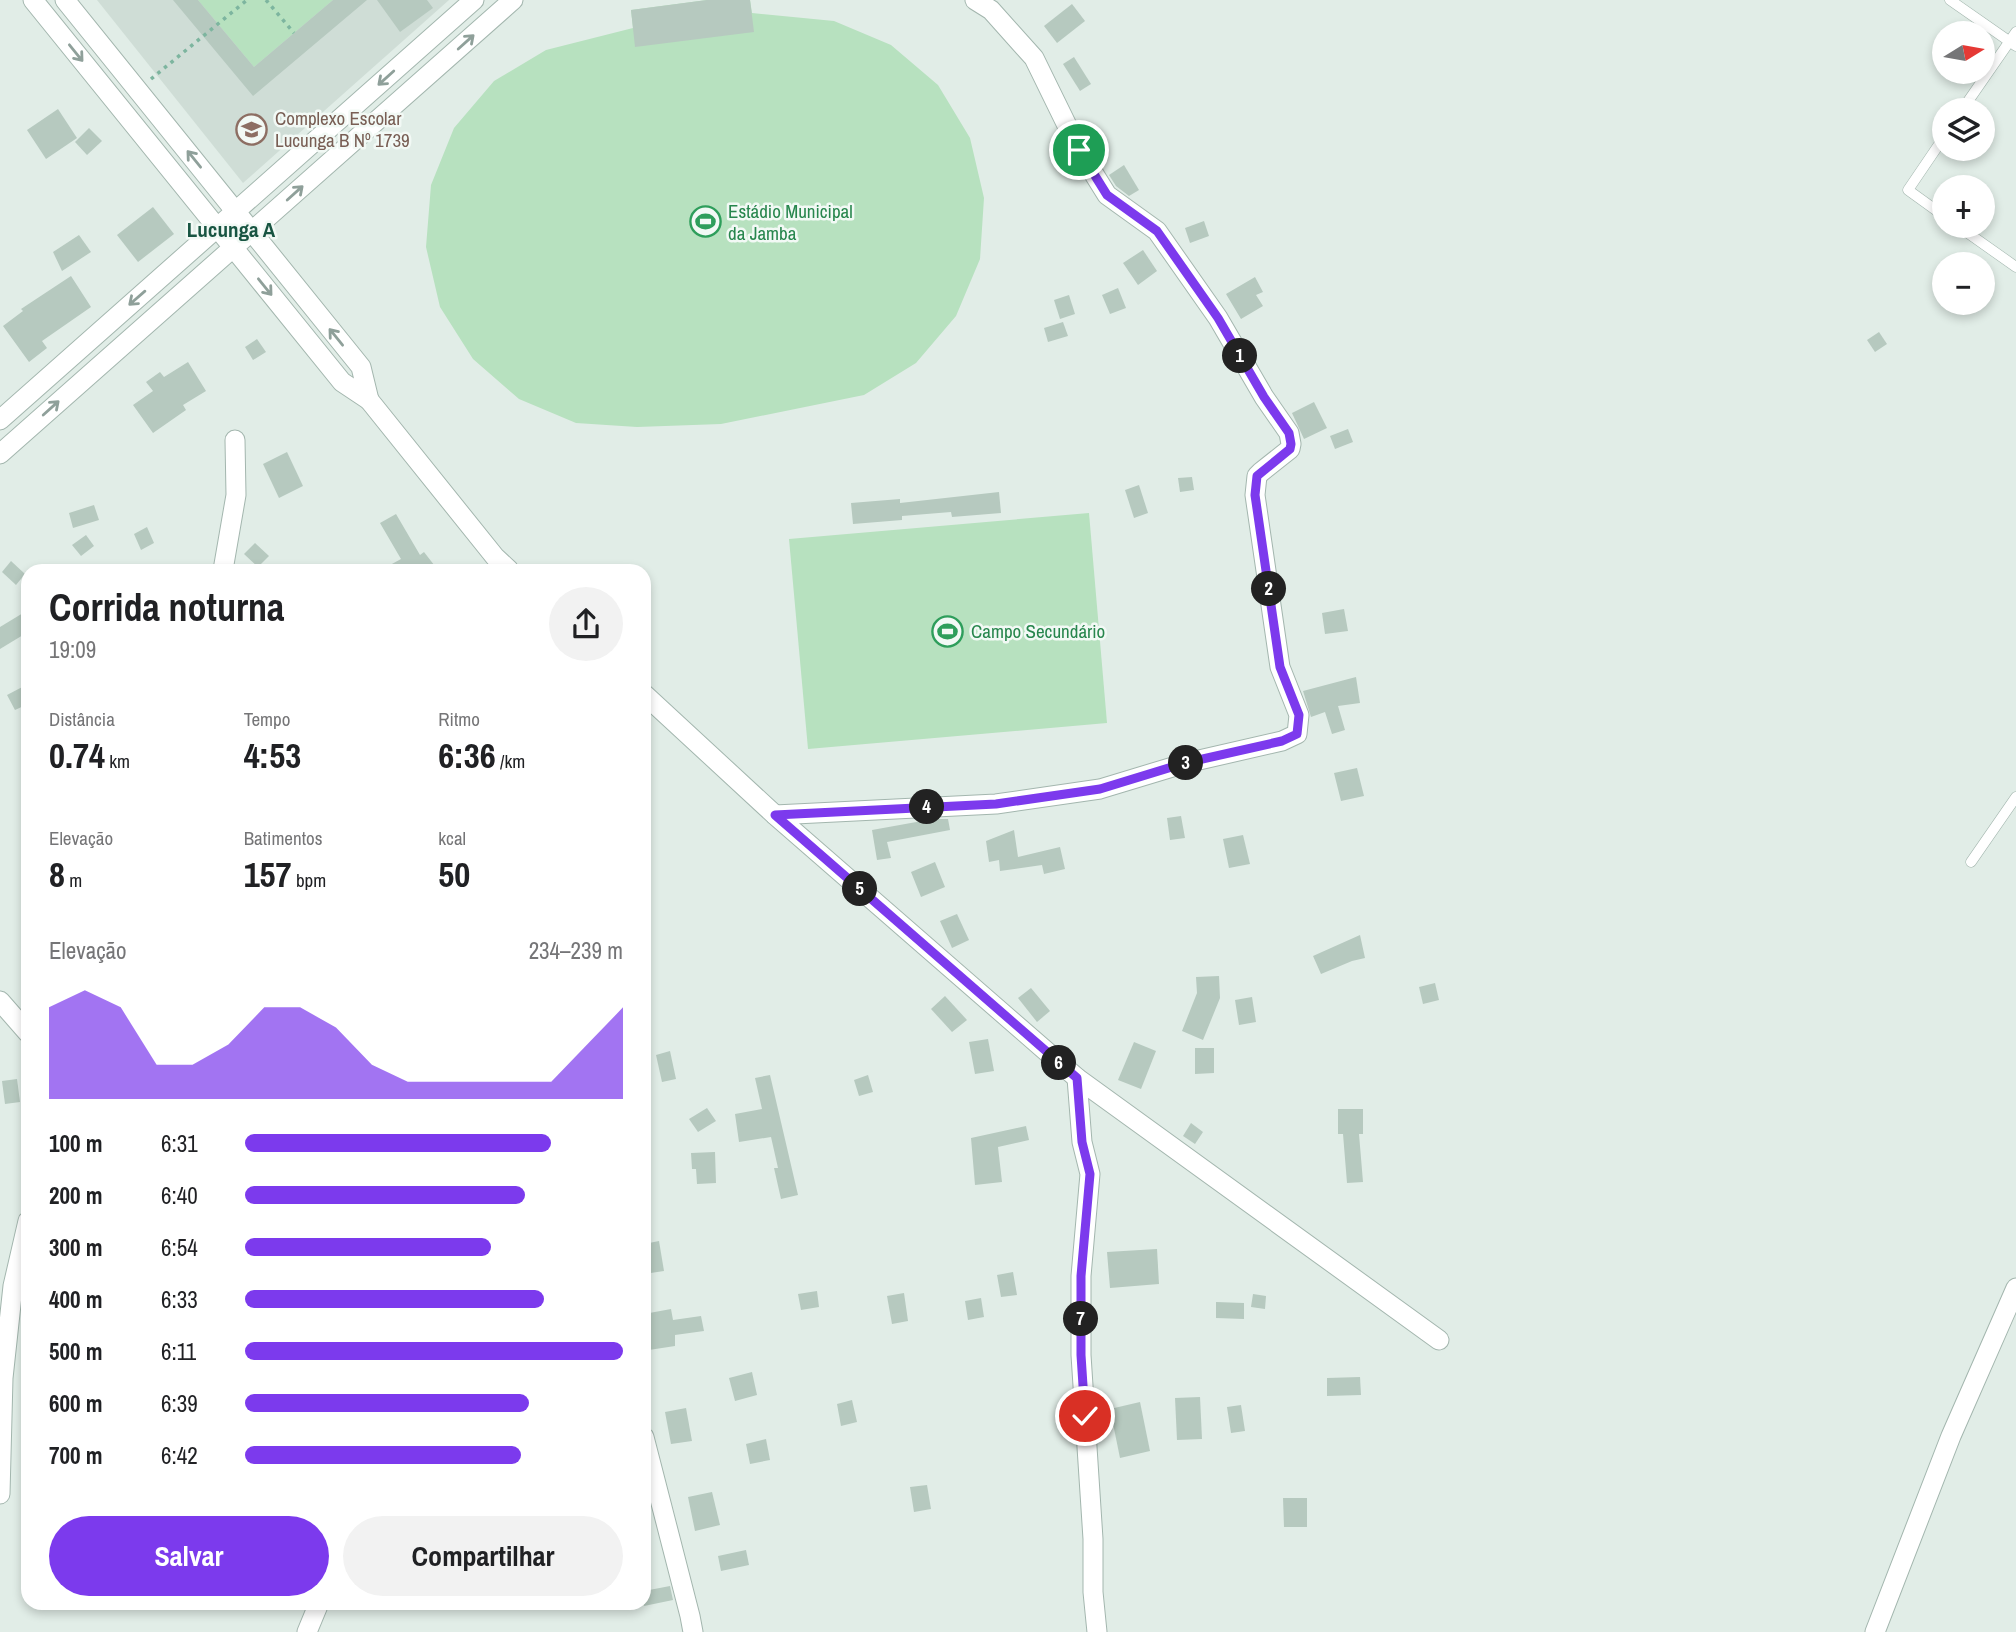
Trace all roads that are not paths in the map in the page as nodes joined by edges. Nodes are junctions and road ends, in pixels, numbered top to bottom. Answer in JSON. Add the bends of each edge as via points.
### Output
{"nodes":[{"id":1,"x":33,"y":0,"type":"edge"},
{"id":2,"x":65,"y":0,"type":"edge"},
{"id":3,"x":474,"y":0,"type":"edge"},
{"id":4,"x":513,"y":0,"type":"edge"},
{"id":5,"x":975,"y":0,"type":"edge"},
{"id":6,"x":1950,"y":0,"type":"edge"},
{"id":7,"x":2014,"y":40,"type":"edge"},
{"id":8,"x":1971,"y":98,"type":"edge"},
{"id":9,"x":1932,"y":154,"type":"edge"},
{"id":10,"x":1932,"y":207,"type":"edge"},
{"id":11,"x":236,"y":212,"type":"junction"},
{"id":12,"x":217,"y":228,"type":"junction"},
{"id":13,"x":252,"y":232,"type":"junction"},
{"id":14,"x":1975,"y":238,"type":"edge"},
{"id":15,"x":233,"y":248,"type":"junction"},
{"id":16,"x":2016,"y":267,"type":"edge"},
{"id":17,"x":369,"y":400,"type":"junction"},
{"id":18,"x":0,"y":420,"type":"edge"},
{"id":19,"x":235,"y":440,"type":"dead end"},
{"id":20,"x":0,"y":454,"type":"edge"},
{"id":21,"x":224,"y":564,"type":"edge"},
{"id":22,"x":497,"y":564,"type":"edge"},
{"id":23,"x":651,"y":700,"type":"edge"},
{"id":24,"x":2016,"y":797,"type":"edge"},
{"id":25,"x":775,"y":815,"type":"junction"},
{"id":26,"x":1971,"y":862,"type":"dead end"},
{"id":27,"x":0,"y":1002,"type":"edge"},
{"id":28,"x":21,"y":1025,"type":"edge"},
{"id":29,"x":1077,"y":1078,"type":"junction"},
{"id":30,"x":21,"y":1248,"type":"edge"},
{"id":31,"x":0,"y":1251,"type":"edge"},
{"id":32,"x":17,"y":1264,"type":"junction"},
{"id":33,"x":2016,"y":1288,"type":"edge"},
{"id":34,"x":1439,"y":1340,"type":"dead end"},
{"id":35,"x":651,"y":1484,"type":"edge"},
{"id":36,"x":0,"y":1494,"type":"edge"},
{"id":37,"x":316,"y":1610,"type":"edge"},
{"id":38,"x":307,"y":1632,"type":"edge"},
{"id":39,"x":693,"y":1632,"type":"edge"},
{"id":40,"x":1097,"y":1632,"type":"edge"},
{"id":41,"x":1875,"y":1632,"type":"edge"}],
"edges":[{"from":1,"to":12,"type":"street","one_way":true},
{"from":11,"to":2,"type":"street","one_way":true},
{"from":3,"to":11,"type":"street","one_way":true},
{"from":13,"to":4,"type":"street","one_way":true},
{"from":5,"to":25,"type":"street","via":[[991,10],[1034,58],[1079,150],[1107,195],[1157,231],[1289,433],[1290,449],[1257,476],[1255,495],[1280,667],[1299,715],[1299,727],[1297,734],[1282,741],[1100,789],[996,804]]},
{"from":6,"to":7,"type":"lane"},
{"from":7,"to":8,"type":"lane"},
{"from":9,"to":10,"type":"lane","via":[[1908,190]]},
{"from":11,"to":12,"type":"street"},
{"from":11,"to":13,"type":"street"},
{"from":12,"to":15,"type":"street"},
{"from":12,"to":18,"type":"street","one_way":true},
{"from":13,"to":15,"type":"street"},
{"from":17,"to":13,"type":"street","one_way":true,"via":[[361,367]]},
{"from":14,"to":16,"type":"lane"},
{"from":15,"to":17,"type":"street","one_way":true,"via":[[342,382]]},
{"from":20,"to":15,"type":"street","one_way":true},
{"from":17,"to":22,"type":"street"},
{"from":19,"to":21,"type":"street","via":[[236,495]]},
{"from":23,"to":25,"type":"street"},
{"from":24,"to":26,"type":"lane"},
{"from":25,"to":29,"type":"street"},
{"from":27,"to":28,"type":"street"},
{"from":29,"to":34,"type":"street"},
{"from":29,"to":40,"type":"street","via":[[1082,1142],[1090,1174],[1081,1276],[1081,1355]]},
{"from":30,"to":32,"type":"street"},
{"from":31,"to":32,"type":"street"},
{"from":32,"to":36,"type":"street","via":[[3,1378]]},
{"from":33,"to":41,"type":"street","via":[[1951,1436]]},
{"from":35,"to":39,"type":"street"},
{"from":37,"to":38,"type":"street"}]}
